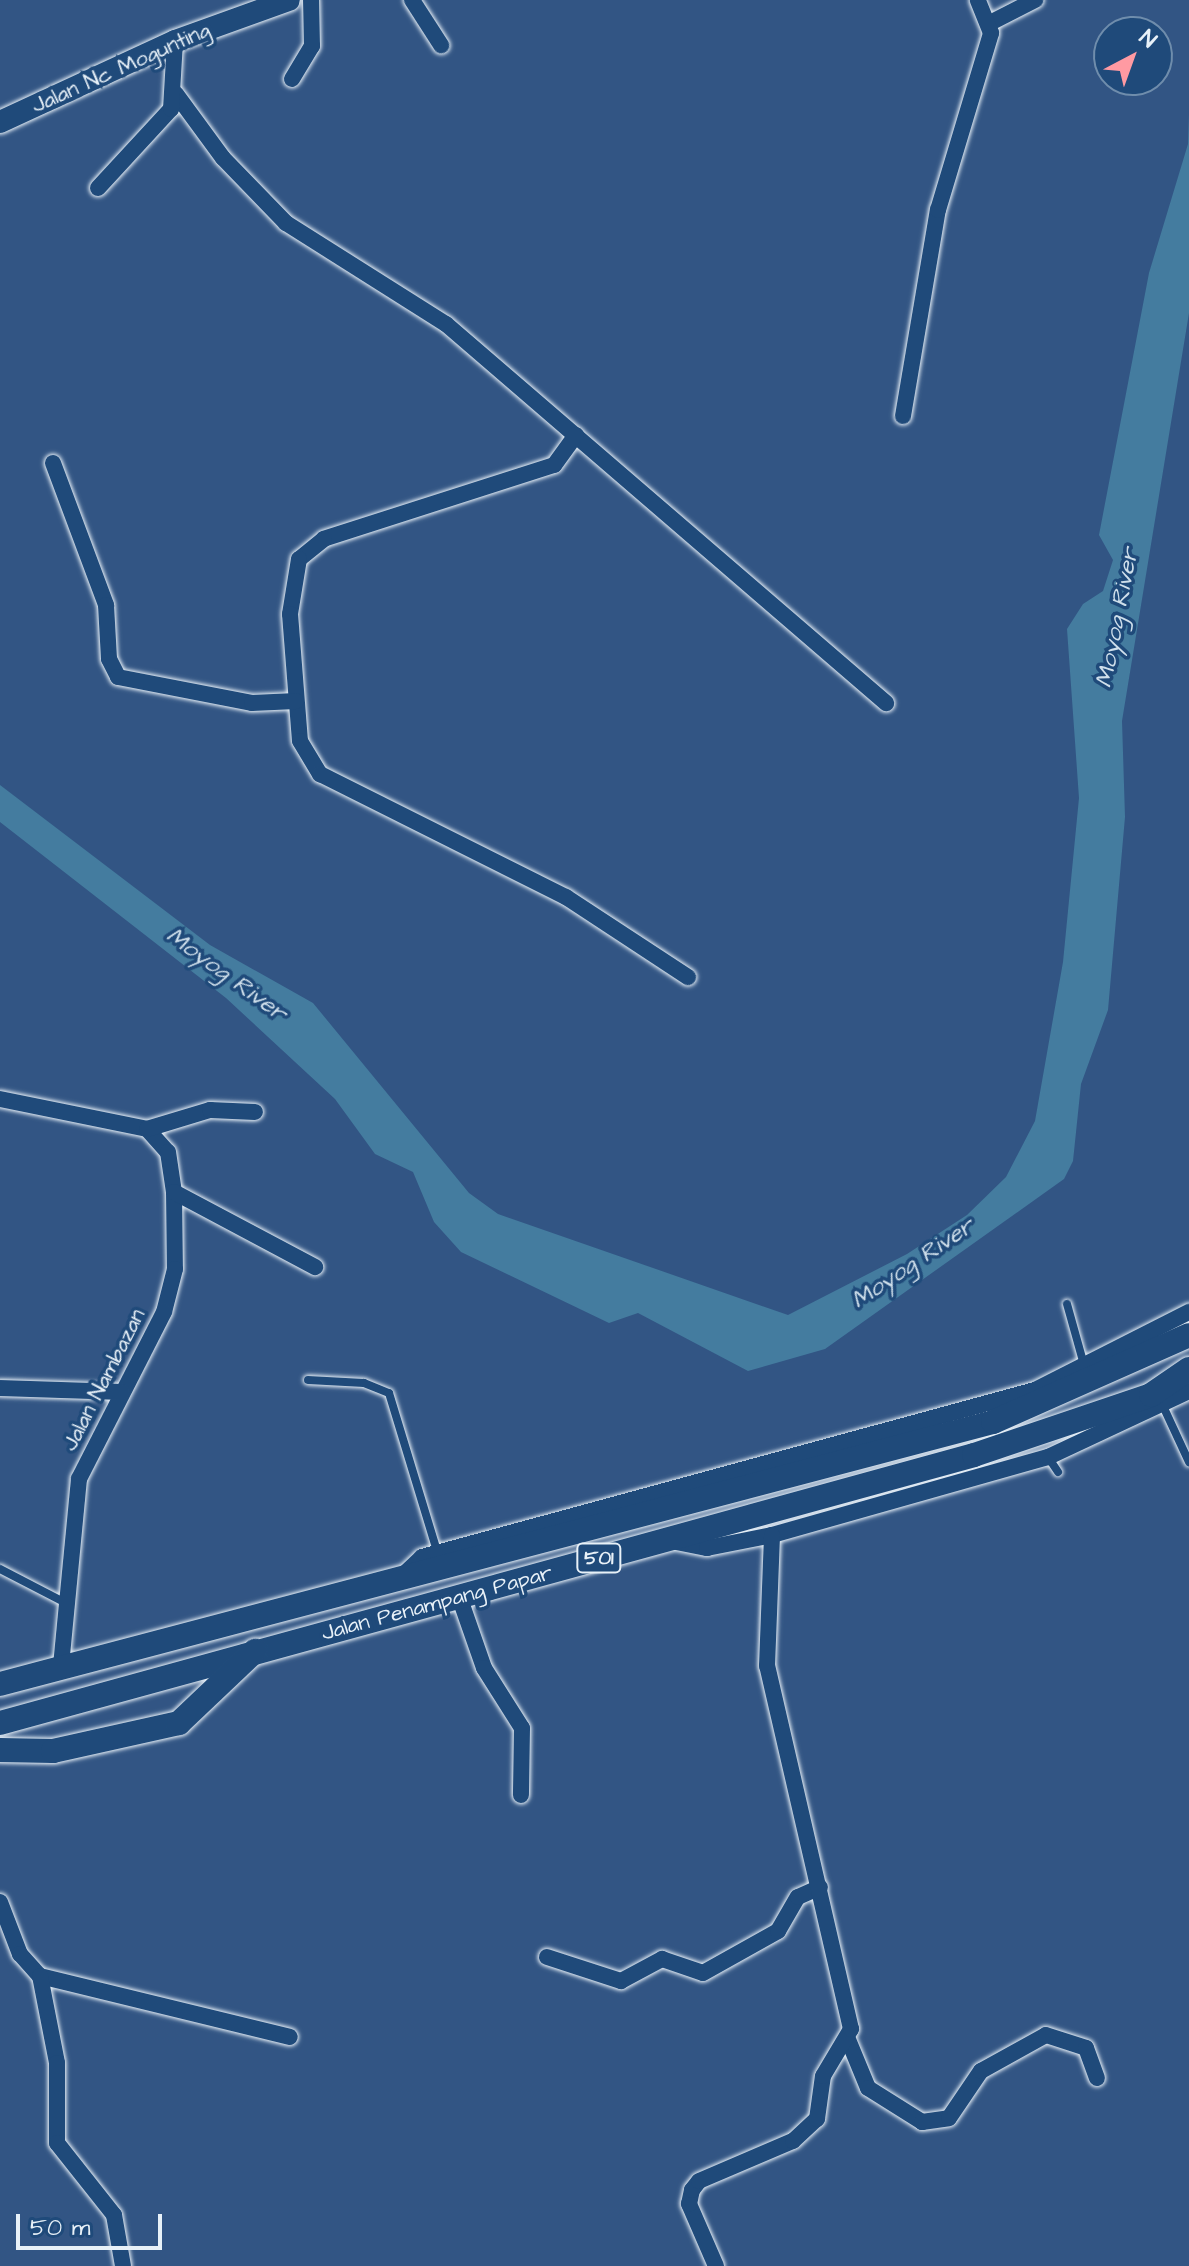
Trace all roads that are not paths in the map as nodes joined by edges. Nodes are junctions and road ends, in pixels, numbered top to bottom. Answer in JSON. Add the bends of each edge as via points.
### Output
{"nodes":[{"id":1,"x":289,"y":0,"type":"edge"},
{"id":2,"x":311,"y":0,"type":"edge"},
{"id":3,"x":412,"y":0,"type":"edge"},
{"id":4,"x":978,"y":0,"type":"edge"},
{"id":5,"x":1035,"y":0,"type":"edge"},
{"id":6,"x":990,"y":23,"type":"junction"},
{"id":7,"x":175,"y":41,"type":"junction"},
{"id":8,"x":441,"y":45,"type":"dead end"},
{"id":9,"x":292,"y":79,"type":"dead end"},
{"id":10,"x":176,"y":94,"type":"junction"},
{"id":11,"x":0,"y":122,"type":"edge"},
{"id":12,"x":98,"y":188,"type":"dead end"},
{"id":13,"x":903,"y":416,"type":"dead end"},
{"id":14,"x":576,"y":435,"type":"junction"},
{"id":15,"x":53,"y":463,"type":"dead end"},
{"id":16,"x":296,"y":701,"type":"junction"},
{"id":17,"x":886,"y":703,"type":"dead end"},
{"id":18,"x":688,"y":977,"type":"dead end"},
{"id":19,"x":0,"y":1099,"type":"edge"},
{"id":20,"x":255,"y":1112,"type":"dead end"},
{"id":21,"x":147,"y":1129,"type":"junction"},
{"id":22,"x":174,"y":1192,"type":"junction"},
{"id":23,"x":315,"y":1267,"type":"dead end"},
{"id":24,"x":1067,"y":1304,"type":"dead end"},
{"id":25,"x":1189,"y":1312,"type":"edge"},
{"id":26,"x":1189,"y":1335,"type":"edge"},
{"id":27,"x":1085,"y":1369,"type":"junction"},
{"id":28,"x":1189,"y":1369,"type":"edge"},
{"id":29,"x":308,"y":1380,"type":"dead end"},
{"id":30,"x":0,"y":1388,"type":"edge"},
{"id":31,"x":1189,"y":1391,"type":"edge"},
{"id":32,"x":122,"y":1392,"type":"junction"},
{"id":33,"x":1163,"y":1406,"type":"junction"},
{"id":34,"x":1048,"y":1457,"type":"junction"},
{"id":35,"x":1189,"y":1462,"type":"edge"},
{"id":36,"x":1058,"y":1472,"type":"dead end"},
{"id":37,"x":772,"y":1535,"type":"junction"},
{"id":38,"x":664,"y":1540,"type":"junction"},
{"id":39,"x":438,"y":1555,"type":"junction"},
{"id":40,"x":0,"y":1569,"type":"edge"},
{"id":41,"x":399,"y":1577,"type":"junction"},
{"id":42,"x":460,"y":1599,"type":"junction"},
{"id":43,"x":62,"y":1601,"type":"junction"},
{"id":44,"x":255,"y":1651,"type":"junction"},
{"id":45,"x":101,"y":1656,"type":"junction"},
{"id":46,"x":202,"y":1664,"type":"junction"},
{"id":47,"x":61,"y":1666,"type":"junction"},
{"id":48,"x":0,"y":1684,"type":"edge"},
{"id":49,"x":0,"y":1723,"type":"edge"},
{"id":50,"x":0,"y":1750,"type":"edge"},
{"id":51,"x":521,"y":1795,"type":"dead end"},
{"id":52,"x":820,"y":1887,"type":"junction"},
{"id":53,"x":0,"y":1902,"type":"edge"},
{"id":54,"x":547,"y":1957,"type":"dead end"},
{"id":55,"x":40,"y":1976,"type":"junction"},
{"id":56,"x":290,"y":2037,"type":"dead end"},
{"id":57,"x":847,"y":2037,"type":"junction"},
{"id":58,"x":1097,"y":2078,"type":"dead end"},
{"id":59,"x":123,"y":2266,"type":"edge"},
{"id":60,"x":716,"y":2266,"type":"edge"}],
"edges":[{"from":1,"to":7,"type":"street","name":"Jalan Nc Mogunting"},
{"from":2,"to":9,"type":"street","via":[[312,46]]},
{"from":3,"to":8,"type":"street"},
{"from":4,"to":6,"type":"street"},
{"from":5,"to":6,"type":"street"},
{"from":6,"to":13,"type":"street","via":[[938,210]]},
{"from":7,"to":10,"type":"street"},
{"from":7,"to":11,"type":"street","name":"Jalan Nc Mogunting"},
{"from":10,"to":12,"type":"street"},
{"from":10,"to":14,"type":"street","via":[[223,158],[286,223],[446,324]]},
{"from":14,"to":16,"type":"street","via":[[554,465],[310,547],[291,580]]},
{"from":14,"to":17,"type":"street"},
{"from":15,"to":16,"type":"street","via":[[106,605],[109,659],[118,677],[252,703]]},
{"from":16,"to":18,"type":"street","via":[[302,749],[320,774],[566,897]]},
{"from":19,"to":21,"type":"street"},
{"from":20,"to":21,"type":"street","via":[[210,1110]]},
{"from":21,"to":22,"type":"street","name":"Jalan Nambazan","via":[[168,1152]]},
{"from":22,"to":23,"type":"street"},
{"from":22,"to":32,"type":"street","name":"Jalan Nambazan","via":[[175,1269],[164,1312]]},
{"from":24,"to":27,"type":"lane"},
{"from":25,"to":27,"type":"street"},
{"from":26,"to":41,"type":"main road","name":"Jalan Penampang Papar","number":"501","via":[[993,1422]]},
{"from":27,"to":39,"type":"street","via":[[883,1435]]},
{"from":28,"to":38,"type":"main road","name":"Jalan Penampang Papar","number":"501","via":[[1151,1395],[1054,1429]]},
{"from":29,"to":39,"type":"lane","via":[[364,1383],[389,1393]]},
{"from":30,"to":32,"type":"street"},
{"from":31,"to":33,"type":"street"},
{"from":32,"to":43,"type":"street","name":"Jalan Nambazan","via":[[79,1479]]},
{"from":33,"to":34,"type":"street"},
{"from":33,"to":35,"type":"lane"},
{"from":34,"to":36,"type":"lane"},
{"from":34,"to":37,"type":"street"},
{"from":37,"to":38,"type":"street","via":[[707,1548]]},
{"from":37,"to":52,"type":"street","via":[[767,1666]]},
{"from":38,"to":42,"type":"main road","name":"Jalan Penampang Papar","number":"501"},
{"from":39,"to":41,"type":"street","via":[[422,1557]]},
{"from":40,"to":43,"type":"lane"},
{"from":41,"to":45,"type":"main road","name":"Jalan Penampang Papar","number":"501"},
{"from":42,"to":44,"type":"main road","name":"Jalan Penampang Papar","number":"501"},
{"from":42,"to":51,"type":"street","via":[[484,1668],[522,1728]]},
{"from":43,"to":47,"type":"street","name":"Jalan Nambazan"},
{"from":44,"to":46,"type":"main road","name":"Jalan Penampang Papar","number":"501"},
{"from":44,"to":50,"type":"main road","via":[[179,1723],[53,1751]]},
{"from":45,"to":46,"type":"main road","via":[[184,1651]]},
{"from":45,"to":47,"type":"main road","name":"Jalan Penampang Papar","number":"501"},
{"from":46,"to":49,"type":"main road","name":"Jalan Penampang Papar","number":"501"},
{"from":47,"to":48,"type":"main road","name":"Jalan Penampang Papar","number":"501"},
{"from":52,"to":54,"type":"street","via":[[798,1897],[778,1931],[703,1973],[662,1959],[621,1981]]},
{"from":52,"to":57,"type":"street","via":[[850,2019]]},
{"from":53,"to":55,"type":"street","via":[[20,1954]]},
{"from":55,"to":56,"type":"street"},
{"from":55,"to":59,"type":"street","via":[[57,2063],[57,2143],[114,2215]]},
{"from":57,"to":58,"type":"street","via":[[868,2088],[922,2122],[949,2118],[981,2071],[1046,2035],[1086,2048]]},
{"from":57,"to":60,"type":"street","via":[[823,2076],[817,2119],[793,2141],[699,2181],[692,2190],[689,2204]]}]}
